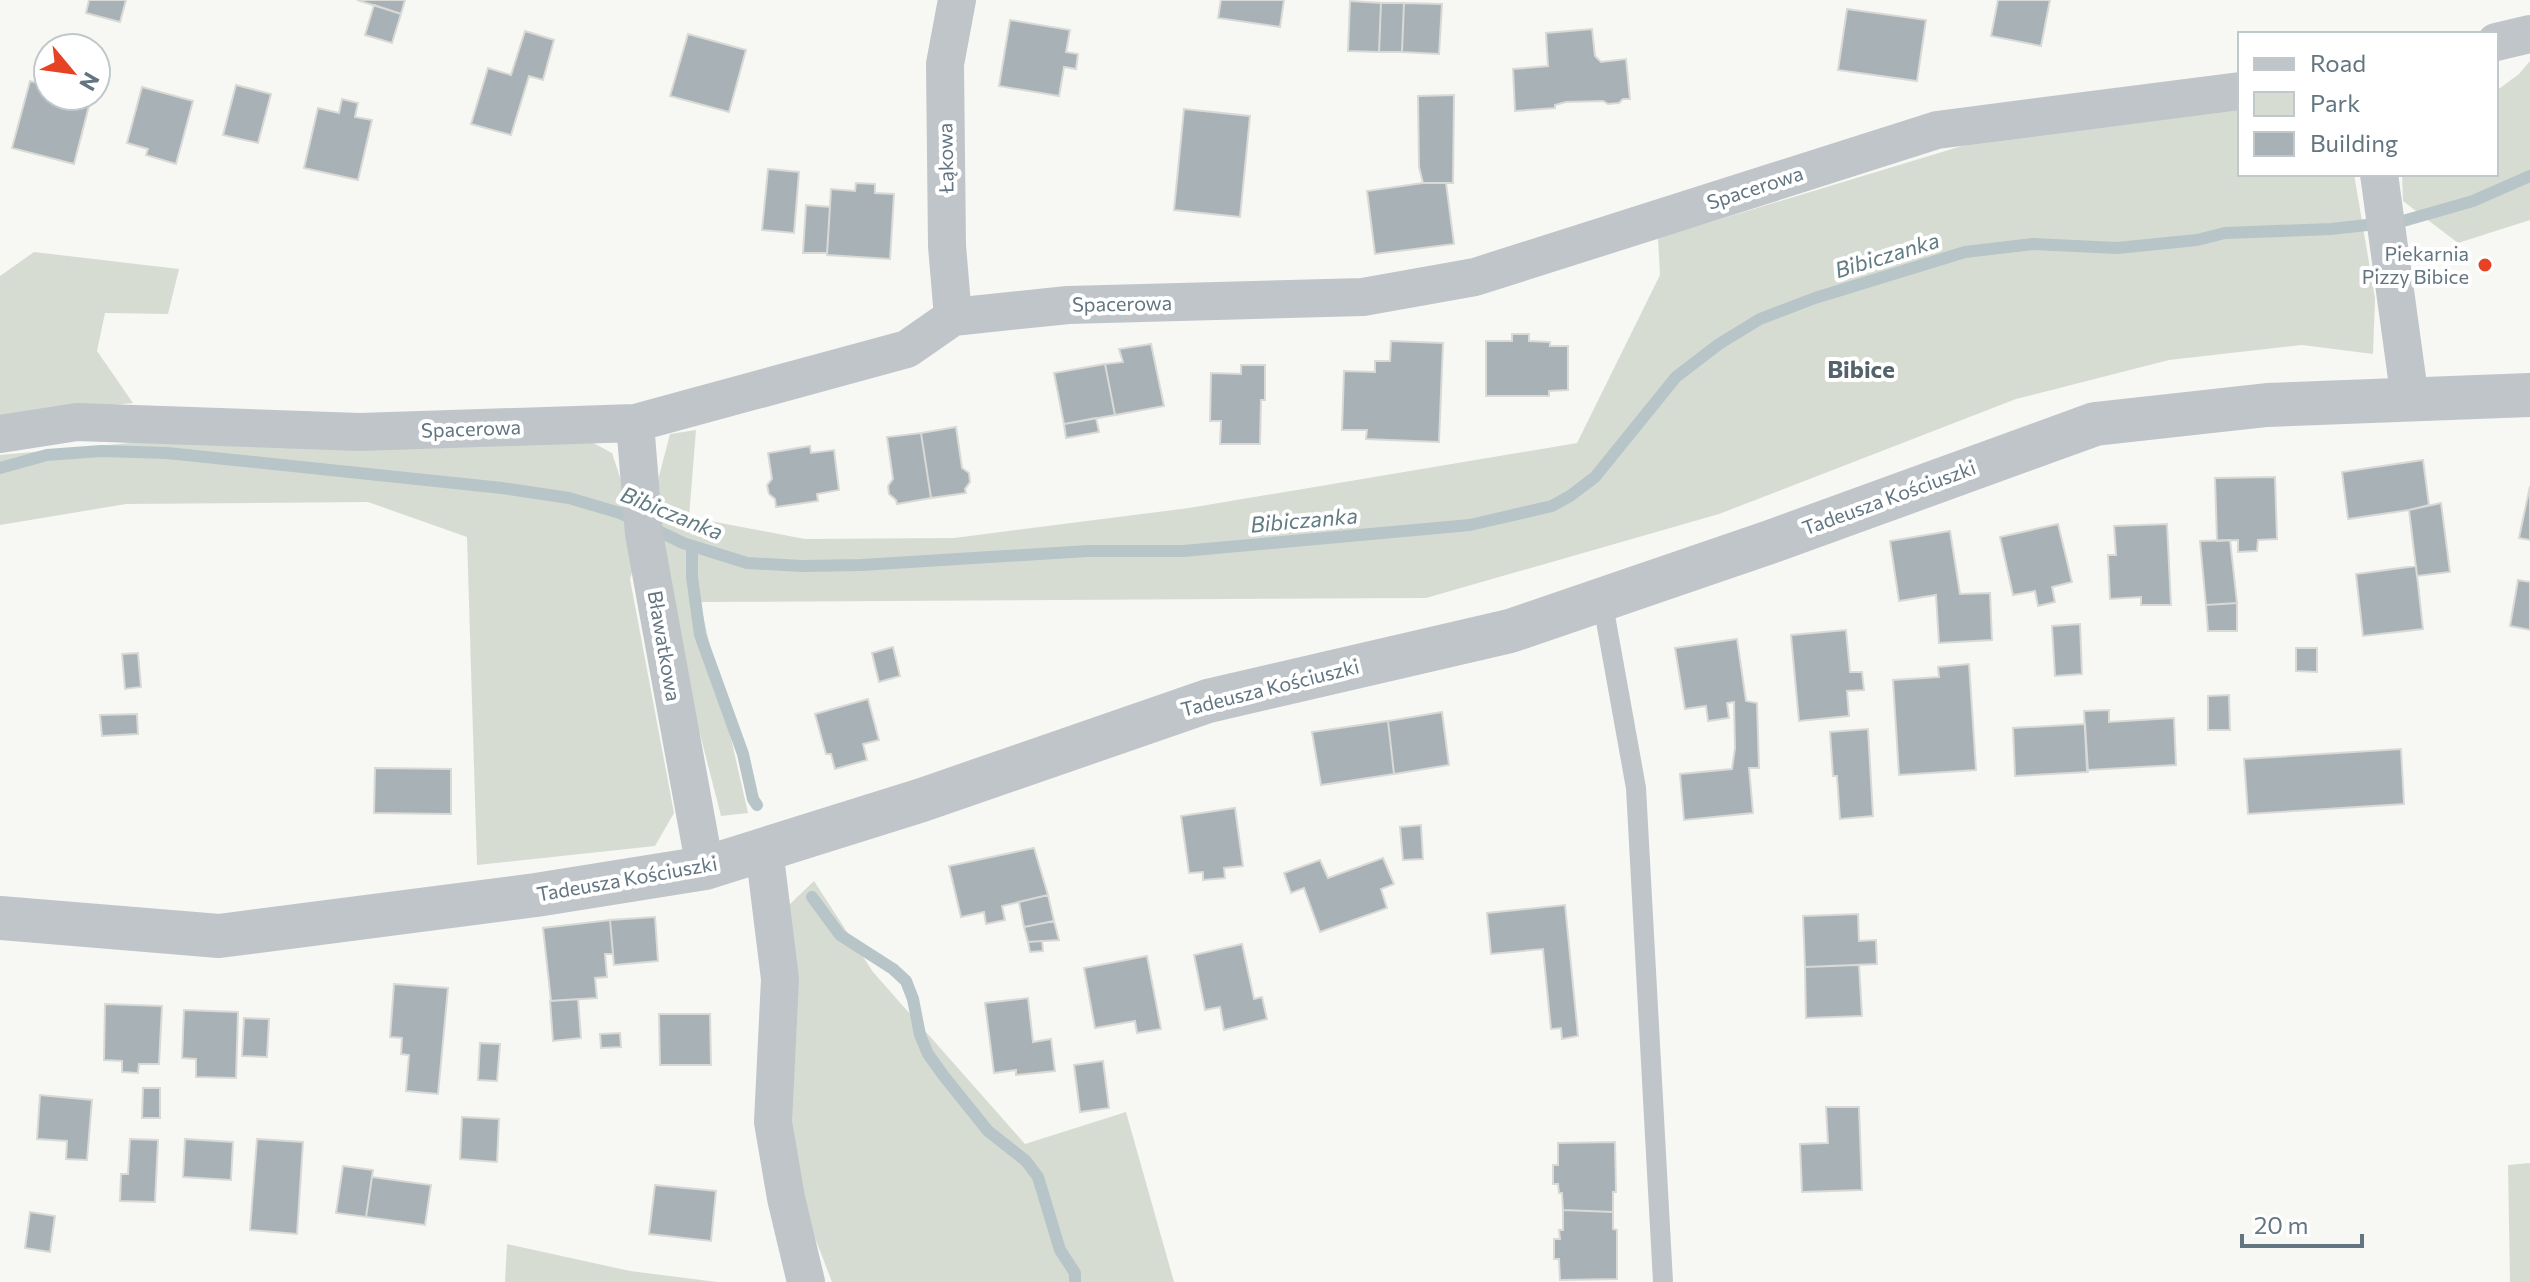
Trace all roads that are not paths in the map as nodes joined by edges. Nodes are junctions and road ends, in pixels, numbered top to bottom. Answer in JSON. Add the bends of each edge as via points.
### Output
{"nodes":[{"id":1,"x":957,"y":0,"type":"edge"},
{"id":2,"x":2530,"y":34,"type":"edge"},
{"id":3,"x":2498,"y":42,"type":"edge"},
{"id":4,"x":2238,"y":91,"type":"edge"},
{"id":5,"x":2379,"y":176,"type":"edge"},
{"id":6,"x":953,"y":317,"type":"junction"},
{"id":7,"x":2530,"y":395,"type":"edge"},
{"id":8,"x":2410,"y":400,"type":"junction"},
{"id":9,"x":635,"y":423,"type":"junction"},
{"id":10,"x":0,"y":434,"type":"edge"},
{"id":11,"x":1602,"y":599,"type":"junction"},
{"id":12,"x":764,"y":849,"type":"junction"},
{"id":13,"x":705,"y":868,"type":"junction"},
{"id":14,"x":0,"y":918,"type":"edge"},
{"id":15,"x":806,"y":1282,"type":"edge"},
{"id":16,"x":1663,"y":1282,"type":"edge"}],
"edges":[{"from":1,"to":6,"type":"street","name":"Łąkowa","via":[[945,64]]},
{"from":2,"to":3,"type":"street"},
{"from":4,"to":6,"type":"street","name":"Spacerowa","via":[[1937,130],[1475,277],[1363,297],[1068,305]]},
{"from":5,"to":8,"type":"street"},
{"from":6,"to":9,"type":"street","name":"Spacerowa","via":[[907,349]]},
{"from":7,"to":8,"type":"street","name":"Tadeusza Kościuszki"},
{"from":8,"to":11,"type":"street","name":"Tadeusza Kościuszki","via":[[2267,405],[2095,424]]},
{"from":9,"to":10,"type":"street","name":"Spacerowa","via":[[360,432],[77,422]]},
{"from":9,"to":13,"type":"street","name":"Bławatkowa","via":[[643,520]]},
{"from":11,"to":12,"type":"street","name":"Tadeusza Kościuszki","via":[[1510,631],[1208,701]]},
{"from":11,"to":16,"type":"lane","via":[[1636,788]]},
{"from":12,"to":13,"type":"street","name":"Tadeusza Kościuszki"},
{"from":12,"to":15,"type":"street","via":[[780,979],[773,1122]]},
{"from":13,"to":14,"type":"street","name":"Tadeusza Kościuszki","via":[[219,936]]}]}
